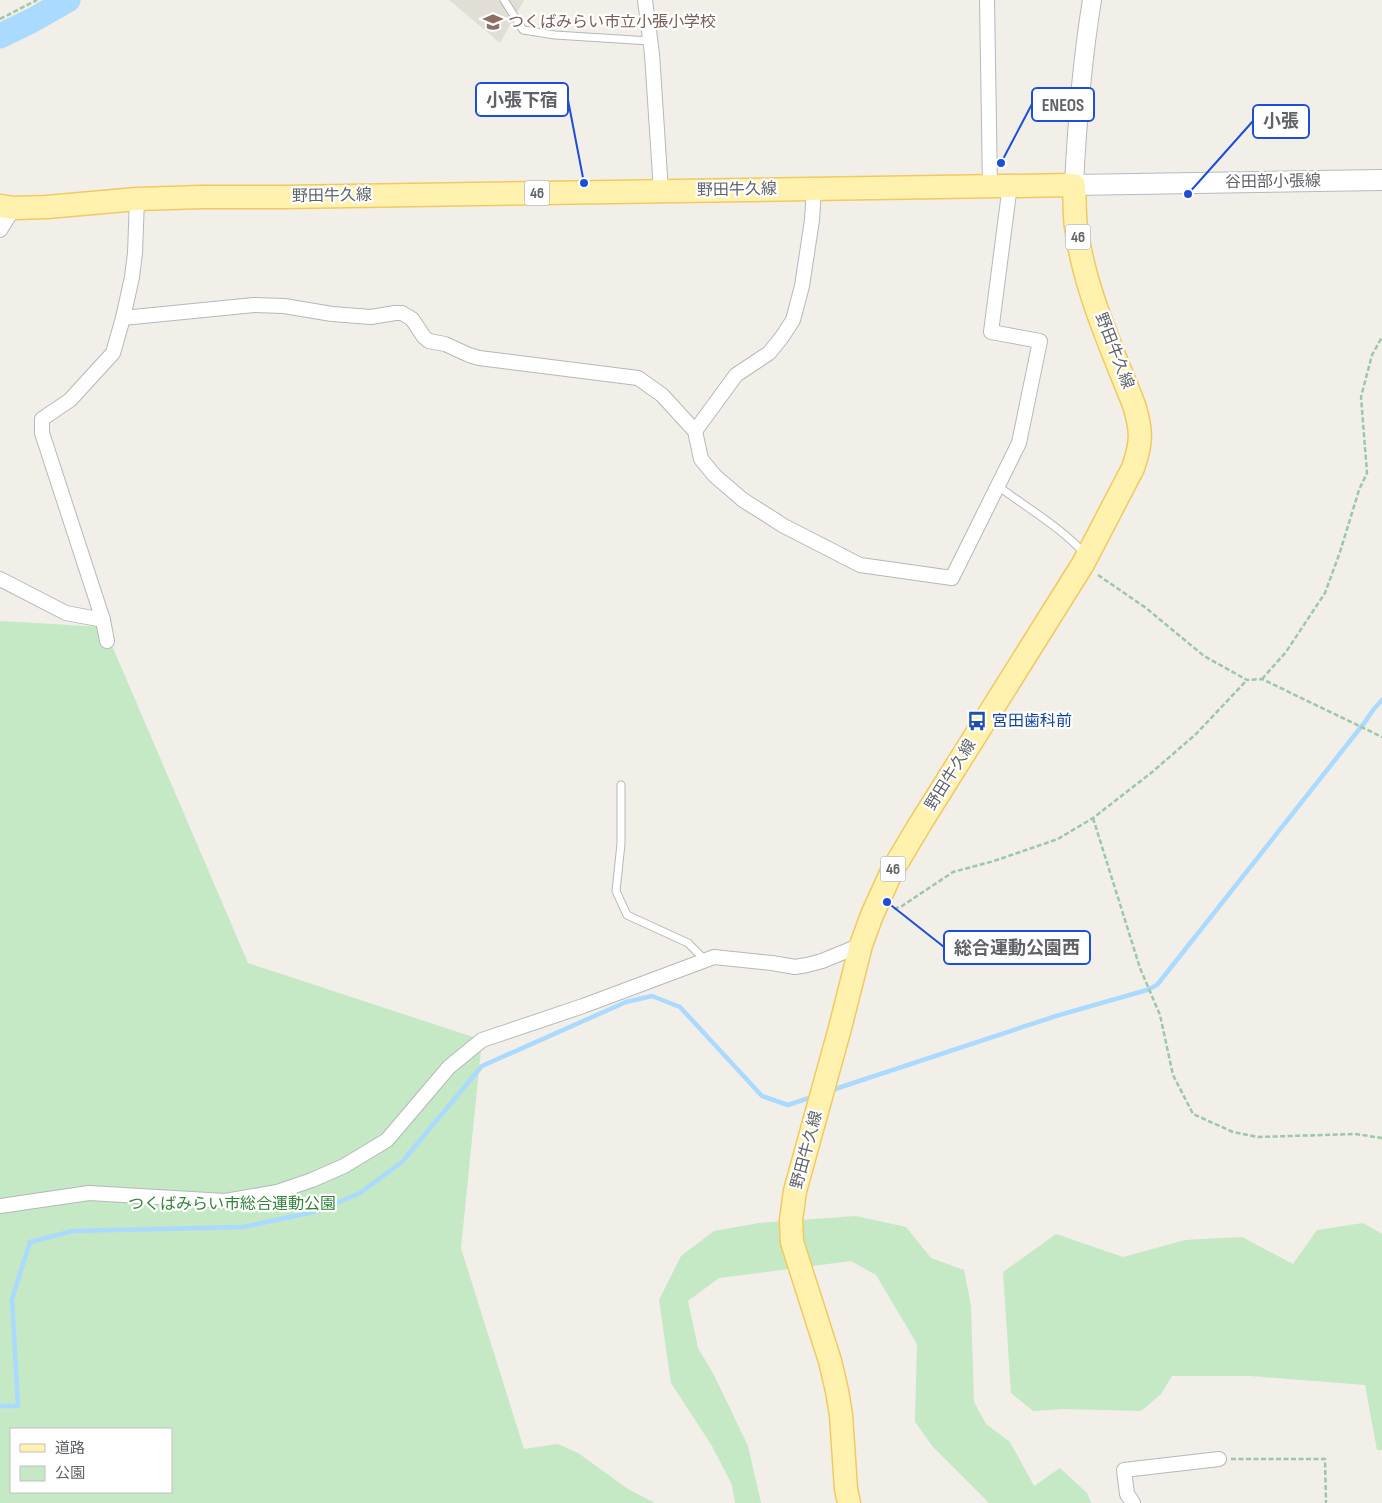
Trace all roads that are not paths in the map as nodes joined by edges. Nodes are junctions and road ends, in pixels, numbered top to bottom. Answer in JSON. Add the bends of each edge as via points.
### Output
{"nodes":[{"id":1,"x":504,"y":0,"type":"edge"},
{"id":2,"x":645,"y":0,"type":"edge"},
{"id":3,"x":987,"y":0,"type":"edge"},
{"id":4,"x":1092,"y":0,"type":"edge"},
{"id":5,"x":650,"y":41,"type":"junction"},
{"id":6,"x":1382,"y":180,"type":"edge"},
{"id":7,"x":1074,"y":185,"type":"junction"},
{"id":8,"x":1000,"y":186,"type":"junction"},
{"id":9,"x":814,"y":188,"type":"junction"},
{"id":10,"x":661,"y":191,"type":"junction"},
{"id":11,"x":137,"y":199,"type":"junction"},
{"id":12,"x":7,"y":207,"type":"edge"},
{"id":13,"x":0,"y":230,"type":"edge"},
{"id":14,"x":123,"y":318,"type":"junction"},
{"id":15,"x":694,"y":431,"type":"junction"},
{"id":16,"x":998,"y":486,"type":"junction"},
{"id":17,"x":1085,"y":561,"type":"junction"},
{"id":18,"x":0,"y":579,"type":"edge"},
{"id":19,"x":103,"y":620,"type":"junction"},
{"id":20,"x":107,"y":641,"type":"dead end"},
{"id":21,"x":621,"y":785,"type":"dead end"},
{"id":22,"x":861,"y":945,"type":"junction"},
{"id":23,"x":705,"y":960,"type":"junction"},
{"id":24,"x":0,"y":1206,"type":"edge"},
{"id":25,"x":1219,"y":1459,"type":"road end"},
{"id":26,"x":849,"y":1503,"type":"edge"},
{"id":27,"x":1133,"y":1503,"type":"edge"}],
"edges":[{"from":1,"to":5,"type":"lane","via":[[523,30]]},
{"from":2,"to":5,"type":"street"},
{"from":3,"to":8,"type":"street"},
{"from":4,"to":7,"type":"street"},
{"from":5,"to":10,"type":"street"},
{"from":6,"to":7,"type":"main road","name":"谷田部小張線"},
{"from":7,"to":8,"type":"main road","name":"野田牛久線","number":"46"},
{"from":7,"to":17,"type":"main road","name":"野田牛久線","number":"46","via":[[1076,227],[1090,288],[1134,405],[1141,438],[1133,468]]},
{"from":8,"to":9,"type":"main road","name":"野田牛久線","number":"46"},
{"from":8,"to":16,"type":"street","via":[[991,332],[1040,341],[1019,443]]},
{"from":9,"to":10,"type":"main road","name":"野田牛久線","number":"46"},
{"from":9,"to":15,"type":"street","via":[[802,286],[793,320],[769,353],[736,375]]},
{"from":10,"to":11,"type":"main road","name":"野田牛久線","number":"46"},
{"from":11,"to":12,"type":"main road","name":"野田牛久線","number":"46"},
{"from":11,"to":14,"type":"street","via":[[135,254]]},
{"from":12,"to":13,"type":"street"},
{"from":14,"to":15,"type":"street","via":[[254,306],[284,306],[371,317],[402,314],[412,319],[429,341],[479,358],[638,378],[662,395]]},
{"from":14,"to":19,"type":"street","via":[[113,353],[70,400],[42,419],[42,433]]},
{"from":15,"to":16,"type":"street","via":[[702,459],[715,476],[743,500],[784,526],[860,565],[952,578]]},
{"from":16,"to":17,"type":"lane","via":[[1072,540]]},
{"from":17,"to":22,"type":"main road","name":"野田牛久線","number":"46","via":[[892,871]]},
{"from":18,"to":19,"type":"street","via":[[66,613]]},
{"from":19,"to":20,"type":"street"},
{"from":21,"to":23,"type":"lane","via":[[621,844],[616,891],[627,915],[688,943]]},
{"from":22,"to":23,"type":"street","via":[[822,961],[795,967],[714,957]]},
{"from":22,"to":26,"type":"main road","name":"野田牛久線","number":"46","via":[[795,1190],[791,1220],[792,1242],[837,1391]]},
{"from":23,"to":24,"type":"street","via":[[482,1040],[449,1067],[387,1140],[344,1166],[312,1180],[277,1192],[225,1201],[89,1193]]},
{"from":25,"to":27,"type":"street","via":[[1124,1470],[1127,1494]]}]}
